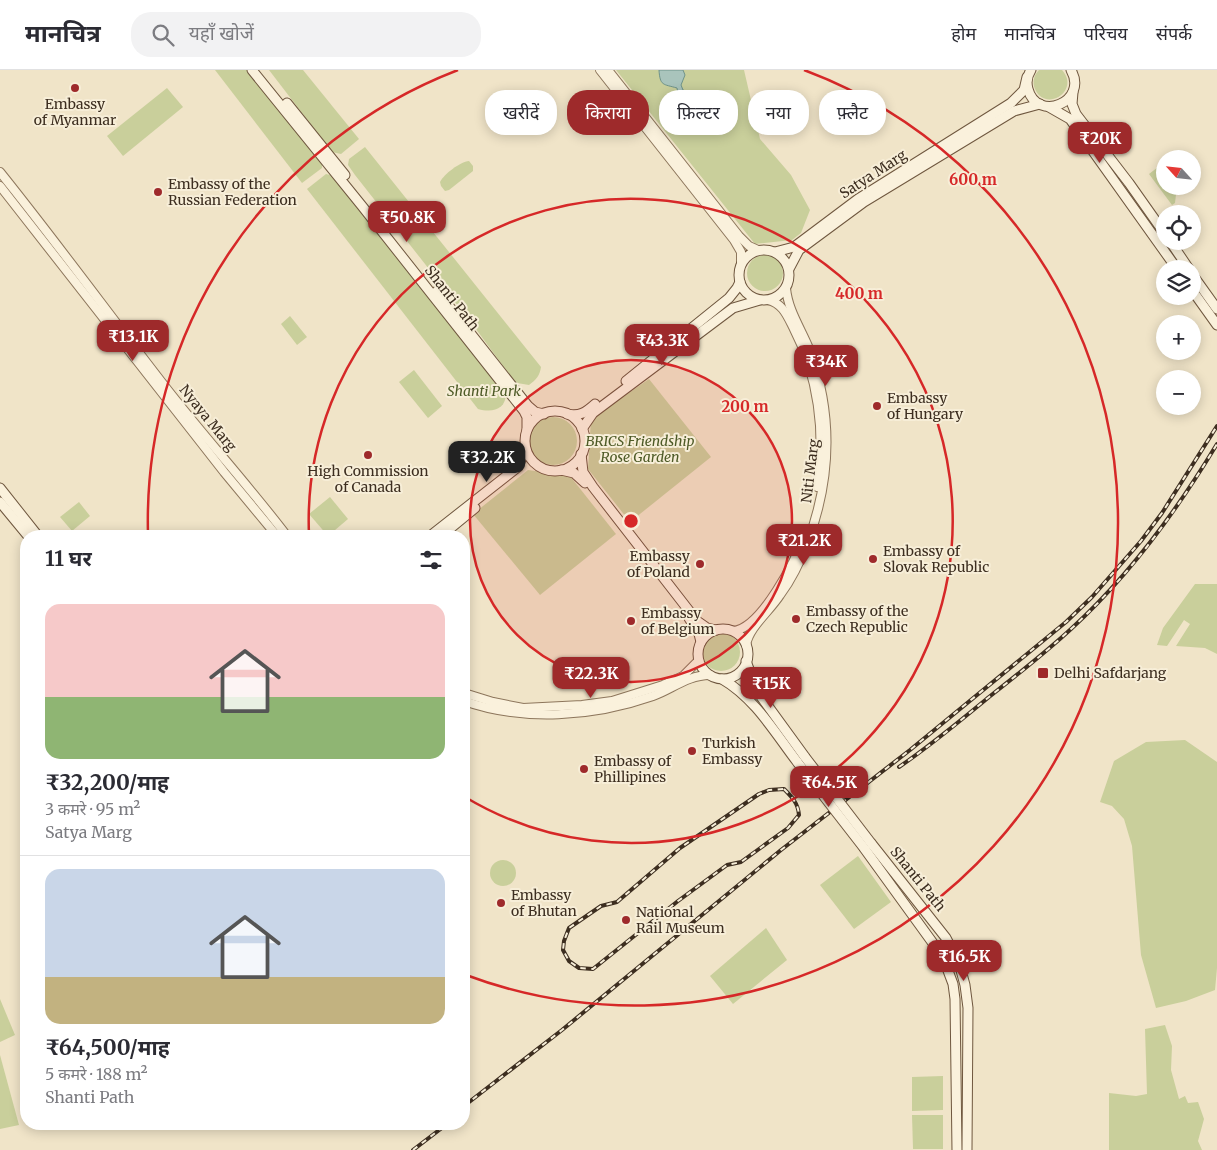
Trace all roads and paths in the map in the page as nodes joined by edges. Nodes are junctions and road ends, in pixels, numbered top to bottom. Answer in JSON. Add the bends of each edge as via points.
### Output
{"nodes":[{"id":1,"x":252,"y":70,"type":"edge"},
{"id":2,"x":260,"y":70,"type":"edge"},
{"id":3,"x":600,"y":70,"type":"edge"},
{"id":4,"x":608,"y":70,"type":"edge"},
{"id":5,"x":1073,"y":71,"type":"edge"},
{"id":6,"x":1028,"y":73,"type":"edge"},
{"id":7,"x":1073,"y":92,"type":"junction"},
{"id":8,"x":1040,"y":104,"type":"junction"},
{"id":9,"x":1049,"y":107,"type":"junction"},
{"id":10,"x":0,"y":172,"type":"edge"},
{"id":11,"x":0,"y":186,"type":"edge"},
{"id":12,"x":1156,"y":222,"type":"edge"},
{"id":13,"x":758,"y":250,"type":"junction"},
{"id":14,"x":774,"y":252,"type":"junction"},
{"id":15,"x":1171,"y":260,"type":"edge"},
{"id":16,"x":742,"y":263,"type":"junction"},
{"id":17,"x":788,"y":269,"type":"junction"},
{"id":18,"x":740,"y":282,"type":"junction"},
{"id":19,"x":1201,"y":287,"type":"edge"},
{"id":20,"x":786,"y":288,"type":"junction"},
{"id":21,"x":764,"y":300,"type":"junction"},
{"id":22,"x":1201,"y":303,"type":"edge"},
{"id":23,"x":1217,"y":309,"type":"edge"},
{"id":24,"x":1217,"y":325,"type":"edge"},
{"id":25,"x":544,"y":414,"type":"junction"},
{"id":26,"x":567,"y":414,"type":"junction"},
{"id":27,"x":582,"y":429,"type":"junction"},
{"id":28,"x":527,"y":430,"type":"junction"},
{"id":29,"x":525,"y":446,"type":"junction"},
{"id":30,"x":581,"y":454,"type":"junction"},
{"id":31,"x":543,"y":469,"type":"junction"},
{"id":32,"x":561,"y":470,"type":"junction"},
{"id":33,"x":0,"y":488,"type":"edge"},
{"id":34,"x":0,"y":502,"type":"edge"},
{"id":35,"x":23,"y":530,"type":"edge"},
{"id":36,"x":33,"y":530,"type":"edge"},
{"id":37,"x":272,"y":530,"type":"edge"},
{"id":38,"x":283,"y":530,"type":"edge"},
{"id":39,"x":438,"y":530,"type":"edge"},
{"id":40,"x":448,"y":530,"type":"edge"},
{"id":41,"x":716,"y":630,"type":"junction"},
{"id":42,"x":734,"y":632,"type":"junction"},
{"id":43,"x":701,"y":642,"type":"junction"},
{"id":44,"x":746,"y":645,"type":"junction"},
{"id":45,"x":699,"y":660,"type":"junction"},
{"id":46,"x":746,"y":661,"type":"junction"},
{"id":47,"x":710,"y":676,"type":"junction"},
{"id":48,"x":722,"y":679,"type":"junction"},
{"id":49,"x":470,"y":695,"type":"edge"},
{"id":50,"x":470,"y":703,"type":"edge"},
{"id":51,"x":802,"y":760,"type":"junction"},
{"id":52,"x":868,"y":846,"type":"junction"},
{"id":53,"x":957,"y":1150,"type":"edge"},
{"id":54,"x":967,"y":1150,"type":"edge"}],
"edges":[{"from":1,"to":28,"type":"main road","name":"Shanti Path","via":[[524,411]]},
{"from":2,"to":25,"type":"main road","name":"Shanti Path","via":[[528,406]]},
{"from":3,"to":16,"type":"street","via":[[737,244]]},
{"from":4,"to":13,"type":"street","via":[[739,236]]},
{"from":5,"to":7,"type":"main road"},
{"from":6,"to":8,"type":"main road","via":[[1029,93]]},
{"from":6,"to":14,"type":"main road","name":"Satya Marg","via":[[1024,90],[1011,103],[858,199],[794,247]]},
{"from":7,"to":9,"type":"main road","via":[[1063,103]]},
{"from":7,"to":12,"type":"main road","via":[[1072,104],[1076,114]]},
{"from":8,"to":9,"type":"main road"},
{"from":8,"to":17,"type":"main road","name":"Satya Marg","via":[[1014,111],[864,202],[799,250]]},
{"from":9,"to":15,"type":"main road","via":[[1070,120]]},
{"from":10,"to":38,"type":"street","name":"Nyaya Marg","via":[[167,388]]},
{"from":11,"to":37,"type":"street","name":"Nyaya Marg"},
{"from":13,"to":14,"type":"main road"},
{"from":13,"to":16,"type":"main road"},
{"from":14,"to":17,"type":"main road","via":[[782,257]]},
{"from":16,"to":18,"type":"main road"},
{"from":17,"to":20,"type":"main road"},
{"from":18,"to":21,"type":"main road","via":[[749,295]]},
{"from":18,"to":26,"type":"main road","via":[[732,296],[718,308],[583,414]]},
{"from":19,"to":23,"type":"main road"},
{"from":20,"to":21,"type":"main road","via":[[778,296]]},
{"from":20,"to":44,"type":"street","name":"Niti Marg","via":[[788,303],[810,352],[822,397],[827,434],[825,475],[803,555],[780,595],[748,635]]},
{"from":21,"to":27,"type":"main road","via":[[733,308],[592,413]]},
{"from":21,"to":42,"type":"street","name":"Niti Marg","via":[[778,304],[784,311],[810,372],[819,413],[820,474],[811,518],[786,576],[762,611],[742,630]]},
{"from":22,"to":24,"type":"main road"},
{"from":25,"to":26,"type":"main road"},
{"from":25,"to":28,"type":"main road"},
{"from":26,"to":27,"type":"main road"},
{"from":27,"to":30,"type":"main road"},
{"from":28,"to":29,"type":"main road"},
{"from":29,"to":31,"type":"main road","via":[[531,460]]},
{"from":29,"to":39,"type":"main road","via":[[518,467]]},
{"from":30,"to":32,"type":"main road","via":[[573,465]]},
{"from":30,"to":41,"type":"main road","via":[[583,472],[593,487],[697,621]]},
{"from":31,"to":32,"type":"main road"},
{"from":31,"to":40,"type":"main road","via":[[531,466],[525,469]]},
{"from":32,"to":43,"type":"main road","via":[[574,473],[582,480],[664,582],[694,625]]},
{"from":33,"to":36,"type":"main road"},
{"from":34,"to":35,"type":"main road"},
{"from":41,"to":42,"type":"main road"},
{"from":41,"to":43,"type":"main road"},
{"from":42,"to":44,"type":"main road"},
{"from":43,"to":45,"type":"main road"},
{"from":44,"to":46,"type":"main road"},
{"from":45,"to":47,"type":"main road"},
{"from":45,"to":49,"type":"street","via":[[683,676],[612,702],[523,708]]},
{"from":46,"to":48,"type":"main road","via":[[735,676]]},
{"from":46,"to":51,"type":"main road","name":"Shanti Path","via":[[756,690]]},
{"from":47,"to":48,"type":"main road"},
{"from":47,"to":50,"type":"street","via":[[697,676],[654,695],[611,708],[570,714],[522,714]]},
{"from":48,"to":51,"type":"main road","name":"Shanti Path","via":[[750,700]]},
{"from":51,"to":52,"type":"main road","name":"Shanti Path","bridge":true},
{"from":52,"to":53,"type":"main road","name":"Shanti Path","via":[[936,946],[953,984]]},
{"from":52,"to":54,"type":"main road","name":"Shanti Path","via":[[946,938],[959,963],[968,1008]]}]}
